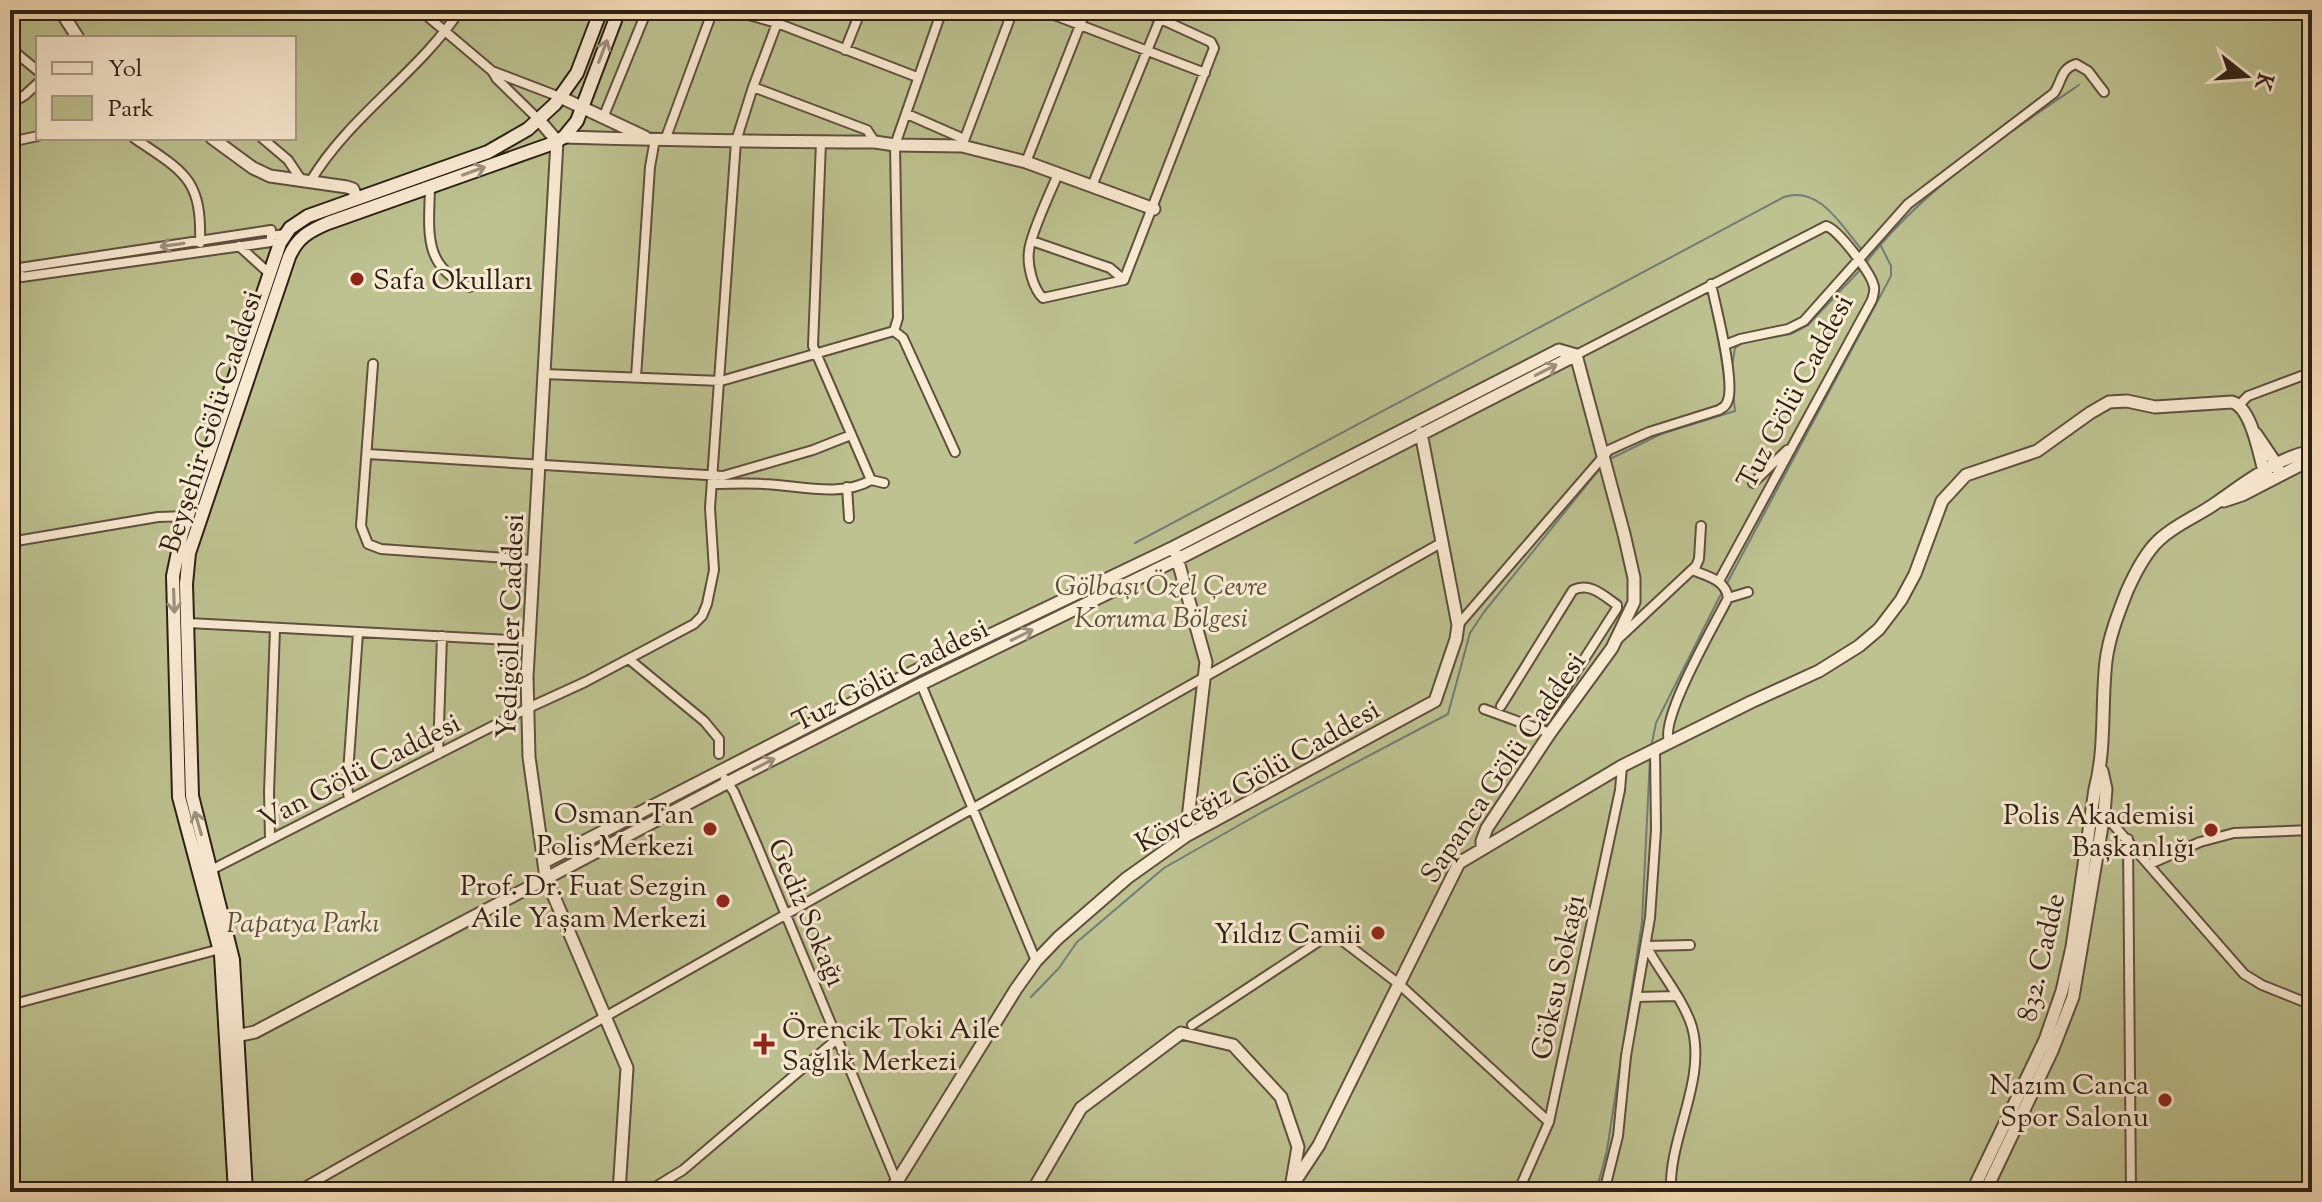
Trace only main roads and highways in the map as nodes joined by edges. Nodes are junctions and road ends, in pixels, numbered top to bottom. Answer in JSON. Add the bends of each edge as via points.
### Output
{"nodes":[{"id":1,"x":601,"y":10,"type":"edge"},
{"id":2,"x":619,"y":10,"type":"edge"},
{"id":3,"x":375,"y":200,"type":"junction"},
{"id":4,"x":344,"y":211,"type":"junction"},
{"id":5,"x":285,"y":234,"type":"junction"},
{"id":6,"x":297,"y":241,"type":"junction"},
{"id":7,"x":195,"y":518,"type":"junction"},
{"id":8,"x":183,"y":551,"type":"junction"},
{"id":9,"x":206,"y":871,"type":"junction"},
{"id":10,"x":233,"y":1037,"type":"junction"},
{"id":11,"x":235,"y":1192,"type":"edge"},
{"id":12,"x":246,"y":1192,"type":"edge"}],
"edges":[{"from":1,"to":3,"type":"main road","via":[[577,73],[539,120],[488,152]]},
{"from":3,"to":2,"type":"main road","one_way":true,"via":[[430,187],[561,139],[583,109]]},
{"from":3,"to":4,"type":"main road"},
{"from":3,"to":4,"type":"main road","via":[[357,199]]},
{"from":4,"to":5,"type":"main road","via":[[299,221]]},
{"from":4,"to":6,"type":"main road"},
{"from":5,"to":6,"type":"main road"},
{"from":5,"to":7,"type":"main road"},
{"from":6,"to":7,"type":"main road","name":"Beyşehir Gölü Caddesi"},
{"from":7,"to":8,"type":"main road","name":"Beyşehir Gölü Caddesi"},
{"from":9,"to":8,"type":"main road","name":"Beyşehir Gölü Caddesi","one_way":true,"via":[[192,796]]},
{"from":8,"to":9,"type":"main road","one_way":true,"via":[[173,576],[179,797]]},
{"from":9,"to":10,"type":"main road"},
{"from":9,"to":10,"type":"main road","name":"Beyşehir Gölü Caddesi","via":[[231,948]]},
{"from":10,"to":11,"type":"main road"},
{"from":10,"to":12,"type":"main road","name":"Beyşehir Gölü Caddesi"}]}
